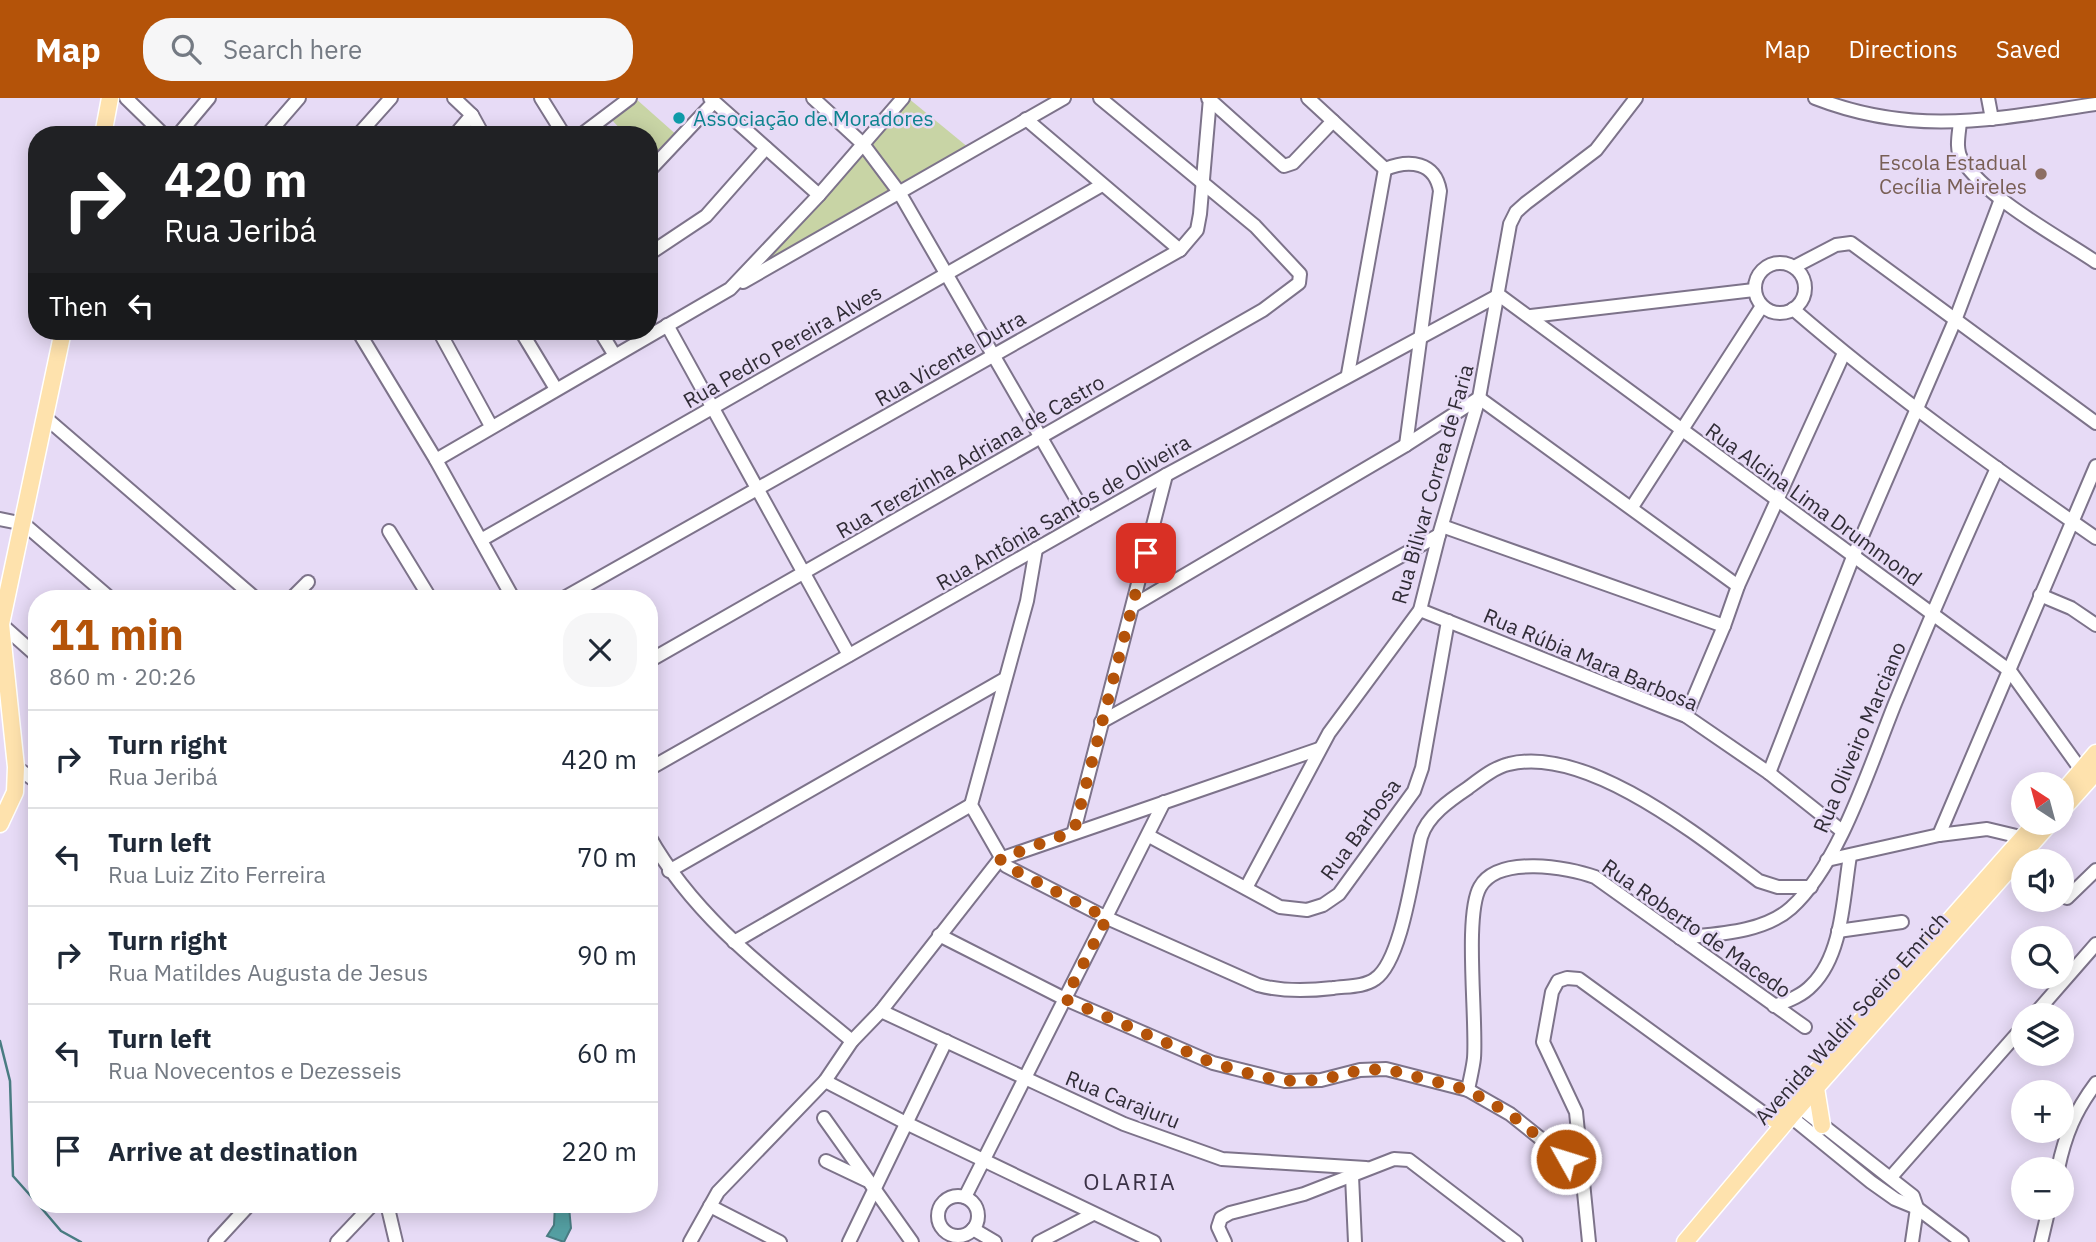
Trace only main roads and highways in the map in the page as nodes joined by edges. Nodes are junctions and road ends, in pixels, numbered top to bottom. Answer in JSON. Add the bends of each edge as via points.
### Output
{"nodes":[{"id":1,"x":110,"y":101,"type":"edge"},
{"id":2,"x":105,"y":126,"type":"edge"},
{"id":3,"x":61,"y":340,"type":"edge"},
{"id":4,"x":1,"y":624,"type":"edge"},
{"id":5,"x":2096,"y":753,"type":"edge"},
{"id":6,"x":2089,"y":771,"type":"edge"},
{"id":7,"x":2074,"y":783,"type":"edge"},
{"id":8,"x":2074,"y":793,"type":"edge"},
{"id":9,"x":0,"y":824,"type":"edge"},
{"id":10,"x":2031,"y":835,"type":"edge"},
{"id":11,"x":2034,"y":835,"type":"edge"},
{"id":12,"x":2029,"y":839,"type":"junction"},
{"id":13,"x":1816,"y":1088,"type":"junction"},
{"id":14,"x":1787,"y":1111,"type":"junction"},
{"id":15,"x":1822,"y":1125,"type":"road end"},
{"id":16,"x":1671,"y":1242,"type":"edge"},
{"id":17,"x":1685,"y":1242,"type":"edge"}],
"edges":[{"from":1,"to":2,"type":"main road"},
{"from":3,"to":4,"type":"main road"},
{"from":4,"to":9,"type":"main road","via":[[16,767],[15,792]]},
{"from":5,"to":6,"type":"main road"},
{"from":6,"to":7,"type":"main road"},
{"from":6,"to":8,"type":"main road"},
{"from":10,"to":12,"type":"main road","name":"Avenida Waldir Soeiro Emrich"},
{"from":11,"to":12,"type":"main road","name":"Avenida Waldir Soeiro Emrich"},
{"from":12,"to":13,"type":"main road","name":"Avenida Waldir Soeiro Emrich"},
{"from":12,"to":14,"type":"main road","name":"Avenida Waldir Soeiro Emrich"},
{"from":13,"to":14,"type":"main road","name":"Avenida Waldir Soeiro Emrich"},
{"from":13,"to":15,"type":"main road"},
{"from":14,"to":16,"type":"main road","name":"Avenida Waldir Soeiro Emrich"},
{"from":14,"to":17,"type":"main road","name":"Avenida Waldir Soeiro Emrich"}]}
